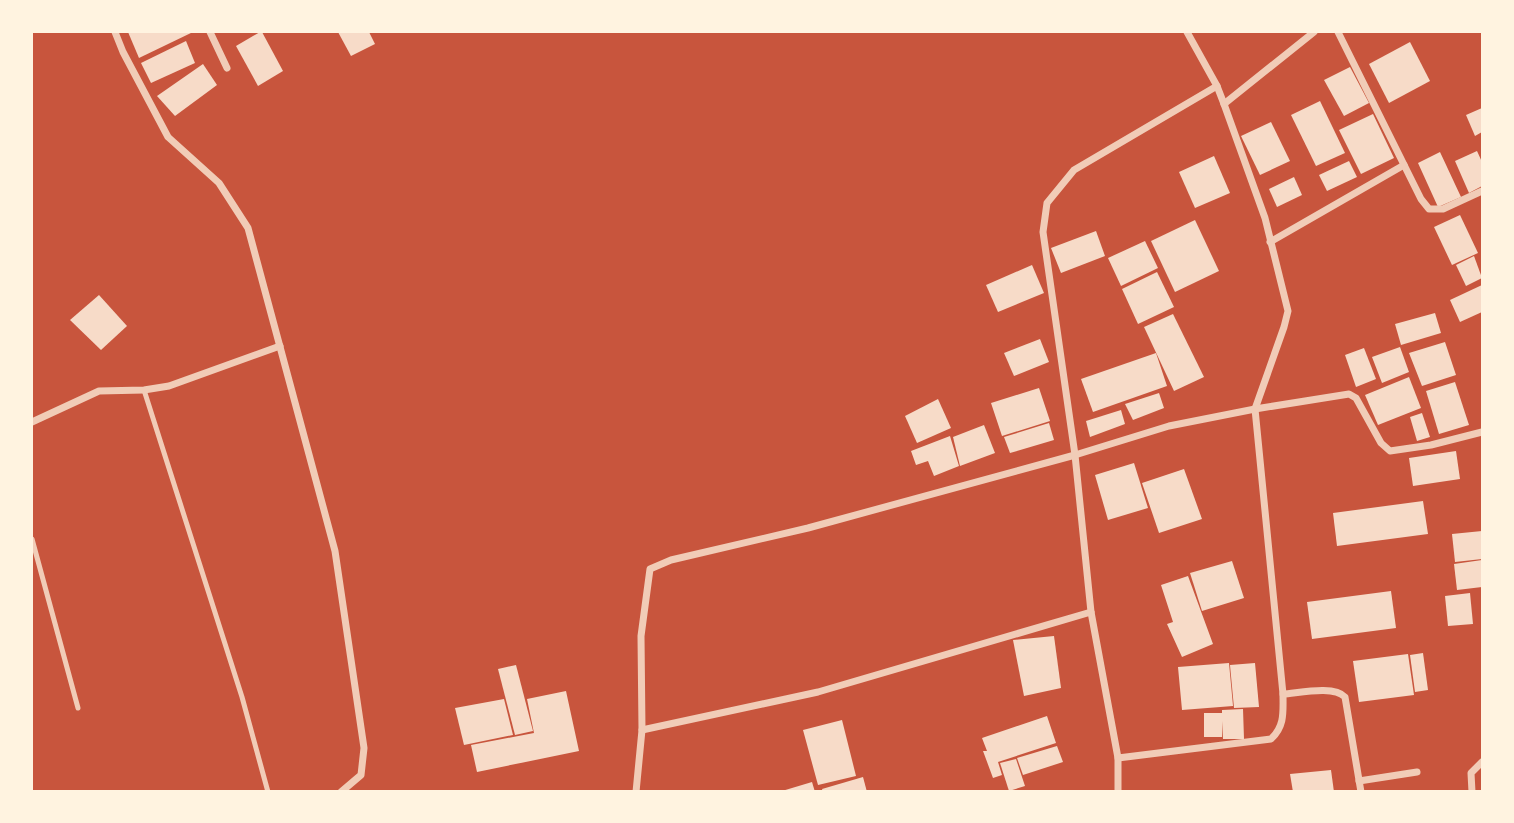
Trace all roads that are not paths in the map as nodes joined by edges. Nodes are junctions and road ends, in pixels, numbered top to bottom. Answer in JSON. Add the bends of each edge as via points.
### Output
{"nodes":[{"id":1,"x":115,"y":32,"type":"edge"},
{"id":2,"x":210,"y":32,"type":"edge"},
{"id":3,"x":1187,"y":32,"type":"edge"},
{"id":4,"x":1314,"y":32,"type":"edge"},
{"id":5,"x":1338,"y":32,"type":"edge"},
{"id":6,"x":228,"y":68,"type":"dead end"},
{"id":7,"x":1217,"y":86,"type":"junction"},
{"id":8,"x":1224,"y":104,"type":"junction"},
{"id":9,"x":1404,"y":164,"type":"junction"},
{"id":10,"x":1482,"y":191,"type":"edge"},
{"id":11,"x":1270,"y":242,"type":"junction"},
{"id":12,"x":280,"y":346,"type":"junction"},
{"id":13,"x":144,"y":390,"type":"junction"},
{"id":14,"x":1255,"y":409,"type":"junction"},
{"id":15,"x":32,"y":422,"type":"edge"},
{"id":16,"x":1482,"y":432,"type":"edge"},
{"id":17,"x":1075,"y":455,"type":"junction"},
{"id":18,"x":32,"y":539,"type":"edge"},
{"id":19,"x":1091,"y":612,"type":"junction"},
{"id":20,"x":1283,"y":694,"type":"junction"},
{"id":21,"x":78,"y":709,"type":"dead end"},
{"id":22,"x":642,"y":730,"type":"junction"},
{"id":23,"x":1118,"y":758,"type":"junction"},
{"id":24,"x":1482,"y":762,"type":"edge"},
{"id":25,"x":1417,"y":772,"type":"dead end"},
{"id":26,"x":1359,"y":781,"type":"junction"},
{"id":27,"x":268,"y":792,"type":"edge"},
{"id":28,"x":341,"y":792,"type":"edge"},
{"id":29,"x":636,"y":792,"type":"edge"},
{"id":30,"x":1118,"y":792,"type":"edge"},
{"id":31,"x":1361,"y":792,"type":"edge"},
{"id":32,"x":1472,"y":792,"type":"edge"}],
"edges":[{"from":1,"to":12,"type":"street","via":[[168,137],[219,183],[248,229]]},
{"from":2,"to":6,"type":"street"},
{"from":3,"to":7,"type":"street"},
{"from":4,"to":8,"type":"street"},
{"from":5,"to":9,"type":"street"},
{"from":7,"to":8,"type":"street"},
{"from":7,"to":17,"type":"street","via":[[1074,170],[1047,203],[1043,232]]},
{"from":8,"to":11,"type":"street"},
{"from":9,"to":10,"type":"street","via":[[1429,209],[1443,209]]},
{"from":9,"to":11,"type":"street"},
{"from":11,"to":14,"type":"street","via":[[1288,311]]},
{"from":12,"to":13,"type":"street","via":[[169,386]]},
{"from":12,"to":28,"type":"street","via":[[335,551],[364,748],[361,775]]},
{"from":13,"to":15,"type":"street","via":[[99,391]]},
{"from":13,"to":27,"type":"lane"},
{"from":14,"to":16,"type":"street","via":[[1349,394],[1390,451]]},
{"from":14,"to":17,"type":"street","via":[[1169,426]]},
{"from":14,"to":20,"type":"street"},
{"from":17,"to":19,"type":"street"},
{"from":17,"to":22,"type":"street","via":[[701,551],[650,569],[641,636]]},
{"from":18,"to":21,"type":"lane"},
{"from":19,"to":22,"type":"street","via":[[818,692]]},
{"from":19,"to":23,"type":"street"},
{"from":20,"to":23,"type":"street","via":[[1283,720],[1271,739]]},
{"from":20,"to":26,"type":"street","via":[[1333,690],[1345,697]]},
{"from":22,"to":29,"type":"street"},
{"from":23,"to":30,"type":"street"},
{"from":24,"to":32,"type":"street","via":[[1471,772]]},
{"from":25,"to":26,"type":"street"},
{"from":26,"to":31,"type":"street"}]}
